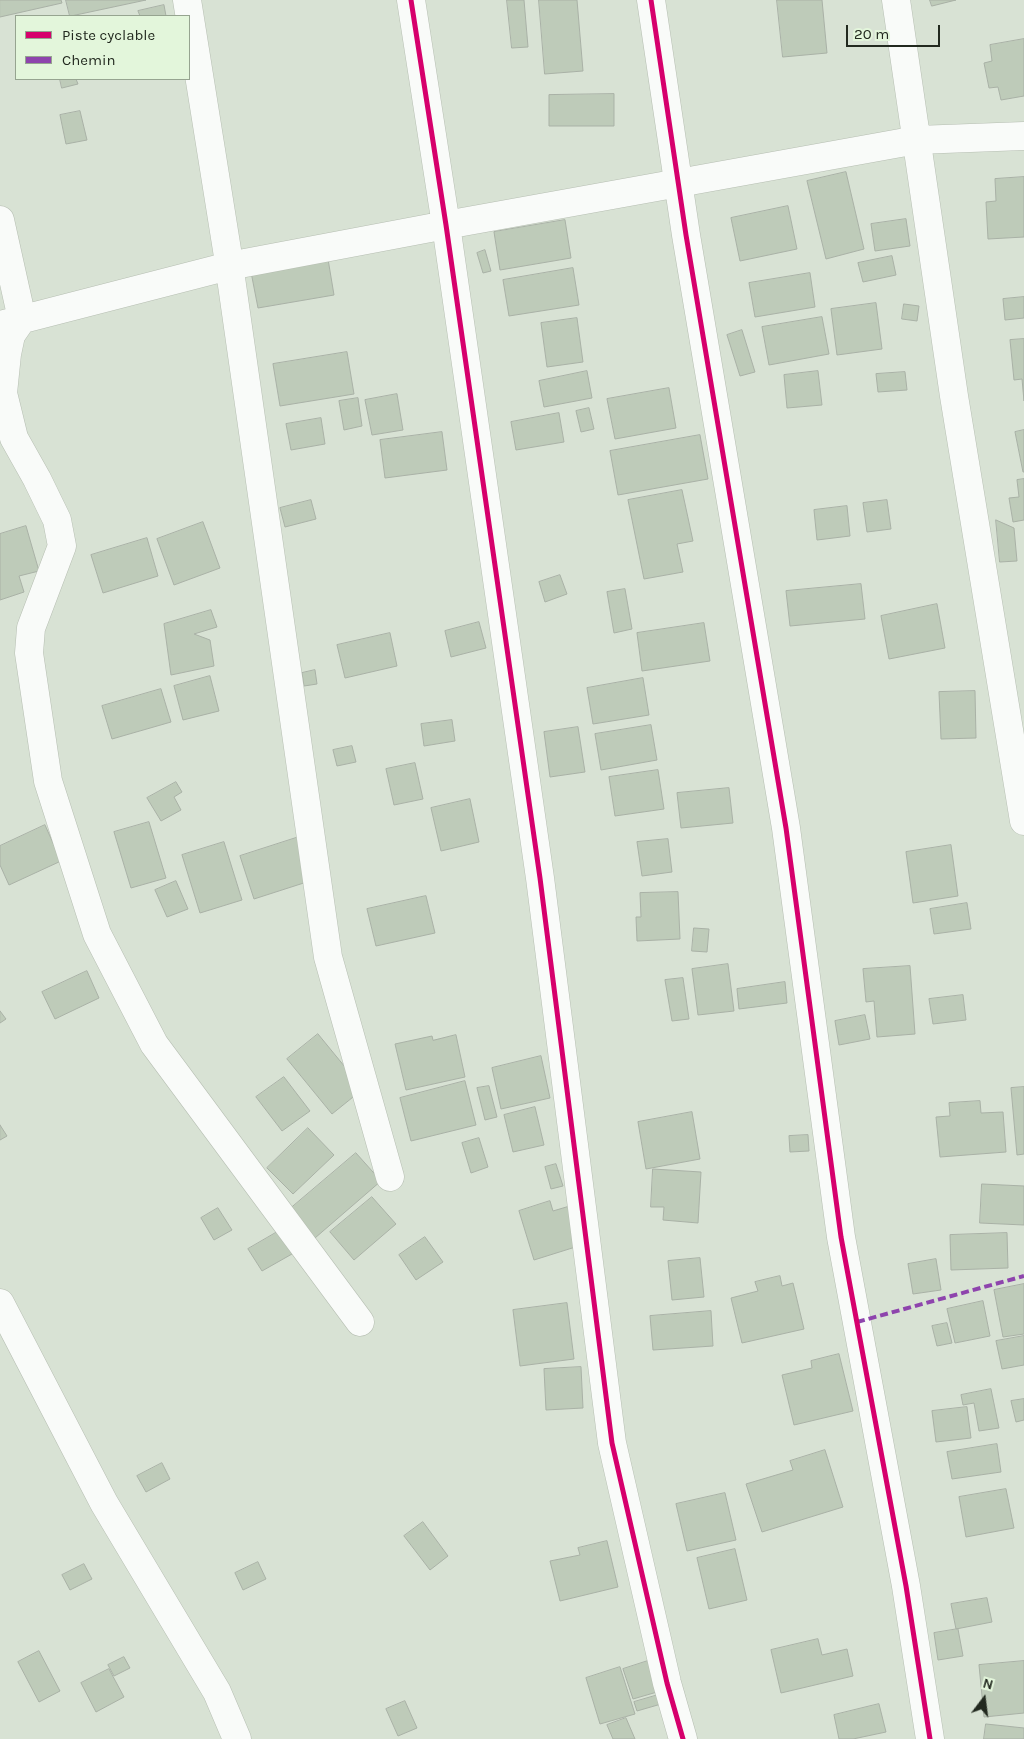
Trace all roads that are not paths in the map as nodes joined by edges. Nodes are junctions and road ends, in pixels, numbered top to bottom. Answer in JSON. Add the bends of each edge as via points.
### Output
{"nodes":[{"id":1,"x":187,"y":0,"type":"edge"},
{"id":2,"x":411,"y":0,"type":"edge"},
{"id":3,"x":650,"y":0,"type":"edge"},
{"id":4,"x":896,"y":0,"type":"edge"},
{"id":5,"x":189,"y":15,"type":"edge"},
{"id":6,"x":190,"y":19,"type":"edge"},
{"id":7,"x":1024,"y":136,"type":"edge"},
{"id":8,"x":917,"y":140,"type":"junction"},
{"id":9,"x":678,"y":183,"type":"junction"},
{"id":10,"x":0,"y":220,"type":"edge"},
{"id":11,"x":446,"y":225,"type":"junction"},
{"id":12,"x":229,"y":266,"type":"junction"},
{"id":13,"x":11,"y":322,"type":"edge"},
{"id":14,"x":1024,"y":821,"type":"edge"},
{"id":15,"x":390,"y":1177,"type":"dead end"},
{"id":16,"x":0,"y":1303,"type":"edge"},
{"id":17,"x":360,"y":1322,"type":"dead end"},
{"id":18,"x":237,"y":1739,"type":"edge"},
{"id":19,"x":683,"y":1739,"type":"edge"},
{"id":20,"x":930,"y":1739,"type":"edge"}],
"edges":[{"from":1,"to":5,"type":"street"},
{"from":2,"to":11,"type":"street"},
{"from":3,"to":9,"type":"street"},
{"from":4,"to":8,"type":"street"},
{"from":6,"to":12,"type":"street"},
{"from":7,"to":8,"type":"street"},
{"from":8,"to":9,"type":"street"},
{"from":8,"to":14,"type":"street","via":[[954,396]]},
{"from":9,"to":11,"type":"street"},
{"from":9,"to":20,"type":"street","via":[[786,828],[841,1237],[906,1586]]},
{"from":10,"to":13,"type":"street"},
{"from":11,"to":12,"type":"street"},
{"from":11,"to":19,"type":"street","via":[[540,878],[612,1443]]},
{"from":12,"to":13,"type":"street"},
{"from":12,"to":15,"type":"street","via":[[328,957]]},
{"from":13,"to":17,"type":"street","via":[[3,393],[14,438],[57,520],[62,546],[31,628],[29,653],[48,781],[97,934],[154,1044]]},
{"from":16,"to":18,"type":"street","via":[[104,1503],[217,1692]]}]}
